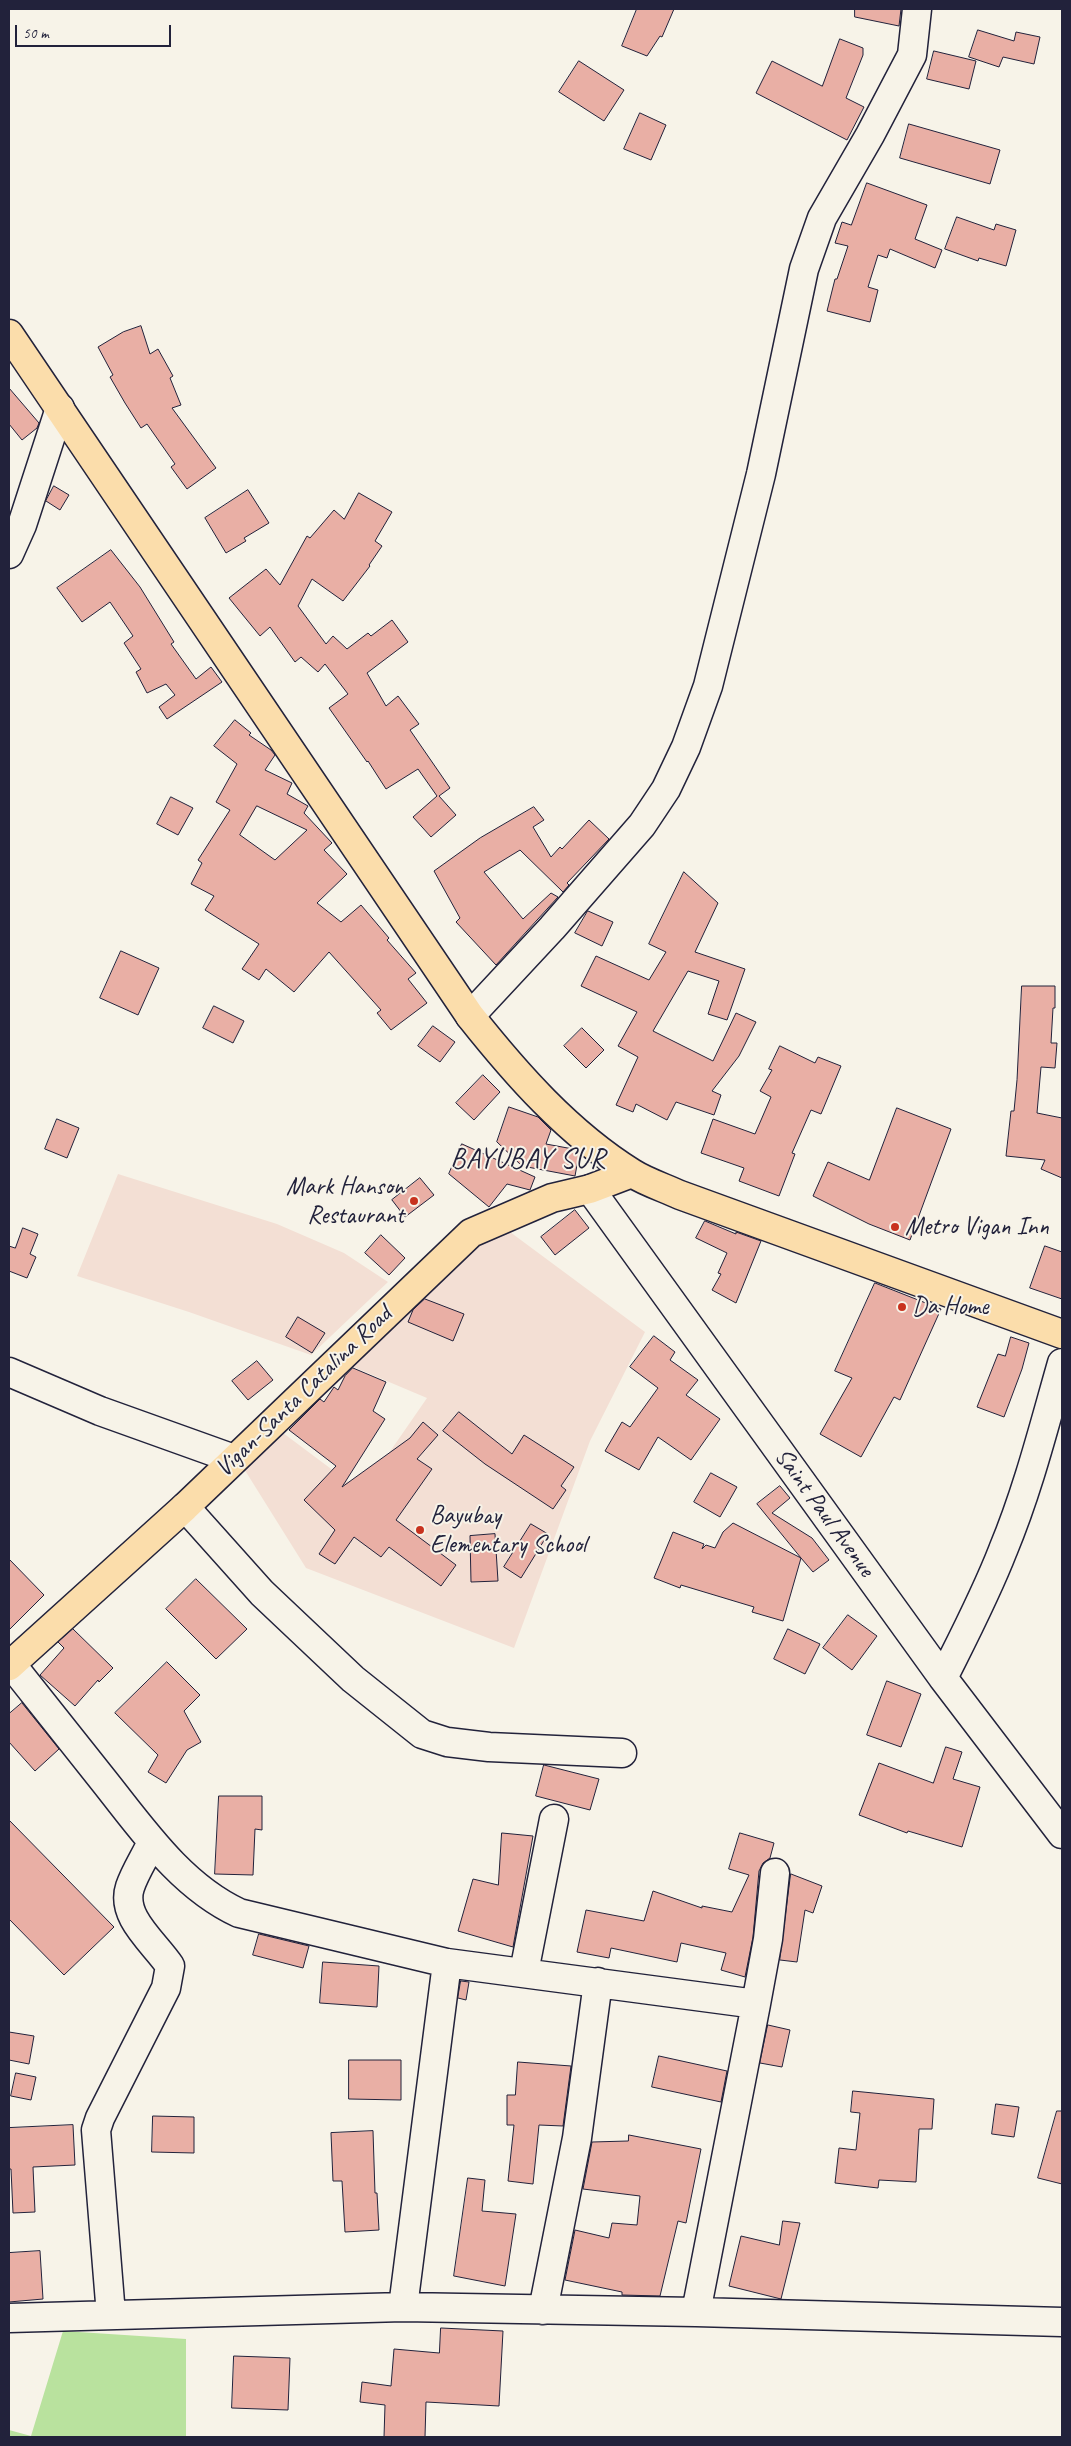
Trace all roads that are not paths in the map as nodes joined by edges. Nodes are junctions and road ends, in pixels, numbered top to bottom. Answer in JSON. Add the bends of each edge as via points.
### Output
{"nodes":[{"id":1,"x":917,"y":9,"type":"edge"},
{"id":2,"x":9,"y":334,"type":"edge"},
{"id":3,"x":60,"y":408,"type":"junction"},
{"id":4,"x":9,"y":554,"type":"edge"},
{"id":5,"x":470,"y":1016,"type":"junction"},
{"id":6,"x":632,"y":1173,"type":"junction"},
{"id":7,"x":590,"y":1189,"type":"junction"},
{"id":8,"x":1062,"y":1334,"type":"edge"},
{"id":9,"x":1062,"y":1363,"type":"edge"},
{"id":10,"x":9,"y":1372,"type":"edge"},
{"id":11,"x":234,"y":1459,"type":"junction"},
{"id":12,"x":185,"y":1507,"type":"junction"},
{"id":13,"x":10,"y":1665,"type":"edge"},
{"id":14,"x":943,"y":1678,"type":"junction"},
{"id":15,"x":622,"y":1753,"type":"dead end"},
{"id":16,"x":554,"y":1819,"type":"dead end"},
{"id":17,"x":1062,"y":1834,"type":"edge"},
{"id":18,"x":152,"y":1842,"type":"junction"},
{"id":19,"x":775,"y":1873,"type":"dead end"},
{"id":20,"x":448,"y":1963,"type":"junction"},
{"id":21,"x":524,"y":1972,"type":"junction"},
{"id":22,"x":598,"y":1982,"type":"junction"},
{"id":23,"x":756,"y":2004,"type":"junction"},
{"id":24,"x":403,"y":2307,"type":"junction"},
{"id":25,"x":543,"y":2310,"type":"junction"},
{"id":26,"x":696,"y":2312,"type":"junction"},
{"id":27,"x":111,"y":2315,"type":"junction"},
{"id":28,"x":9,"y":2318,"type":"edge"},
{"id":29,"x":1062,"y":2322,"type":"edge"}],
"edges":[{"from":1,"to":5,"type":"street","via":[[912,55],[822,218],[804,269],[761,474],[708,686],[686,746],[666,789],[642,825]]},
{"from":2,"to":3,"type":"main road"},
{"from":3,"to":4,"type":"street","via":[[22,525]]},
{"from":3,"to":5,"type":"main road"},
{"from":5,"to":6,"type":"main road","via":[[513,1070],[570,1124]]},
{"from":6,"to":7,"type":"main road","name":"Vigan-Santa Catalina Road"},
{"from":6,"to":8,"type":"main road","via":[[781,1233]]},
{"from":7,"to":11,"type":"main road","name":"Vigan-Santa Catalina Road","via":[[552,1198],[471,1233]]},
{"from":7,"to":14,"type":"street","name":"Saint Paul Avenue"},
{"from":9,"to":14,"type":"street","via":[[1035,1458],[1004,1548]]},
{"from":10,"to":11,"type":"street","via":[[100,1411]]},
{"from":11,"to":12,"type":"main road","name":"Vigan-Santa Catalina Road"},
{"from":12,"to":13,"type":"main road","name":"Vigan-Santa Catalina Road"},
{"from":12,"to":15,"type":"street","via":[[262,1593],[353,1679],[422,1734],[448,1742],[489,1747]]},
{"from":13,"to":18,"type":"street"},
{"from":14,"to":17,"type":"street","name":"Saint Paul Avenue"},
{"from":16,"to":21,"type":"street"},
{"from":18,"to":20,"type":"street","via":[[189,1881],[219,1904],[239,1913]]},
{"from":18,"to":27,"type":"street","via":[[130,1886],[129,1911],[170,1966],[170,1977],[96,2130]]},
{"from":19,"to":23,"type":"street","via":[[768,1939]]},
{"from":20,"to":21,"type":"street"},
{"from":20,"to":24,"type":"street"},
{"from":21,"to":22,"type":"street"},
{"from":22,"to":23,"type":"street"},
{"from":22,"to":25,"type":"street","via":[[577,2138]]},
{"from":23,"to":26,"type":"street"},
{"from":24,"to":25,"type":"street"},
{"from":24,"to":27,"type":"street"},
{"from":25,"to":26,"type":"street"},
{"from":26,"to":29,"type":"street"},
{"from":27,"to":28,"type":"street"}]}
